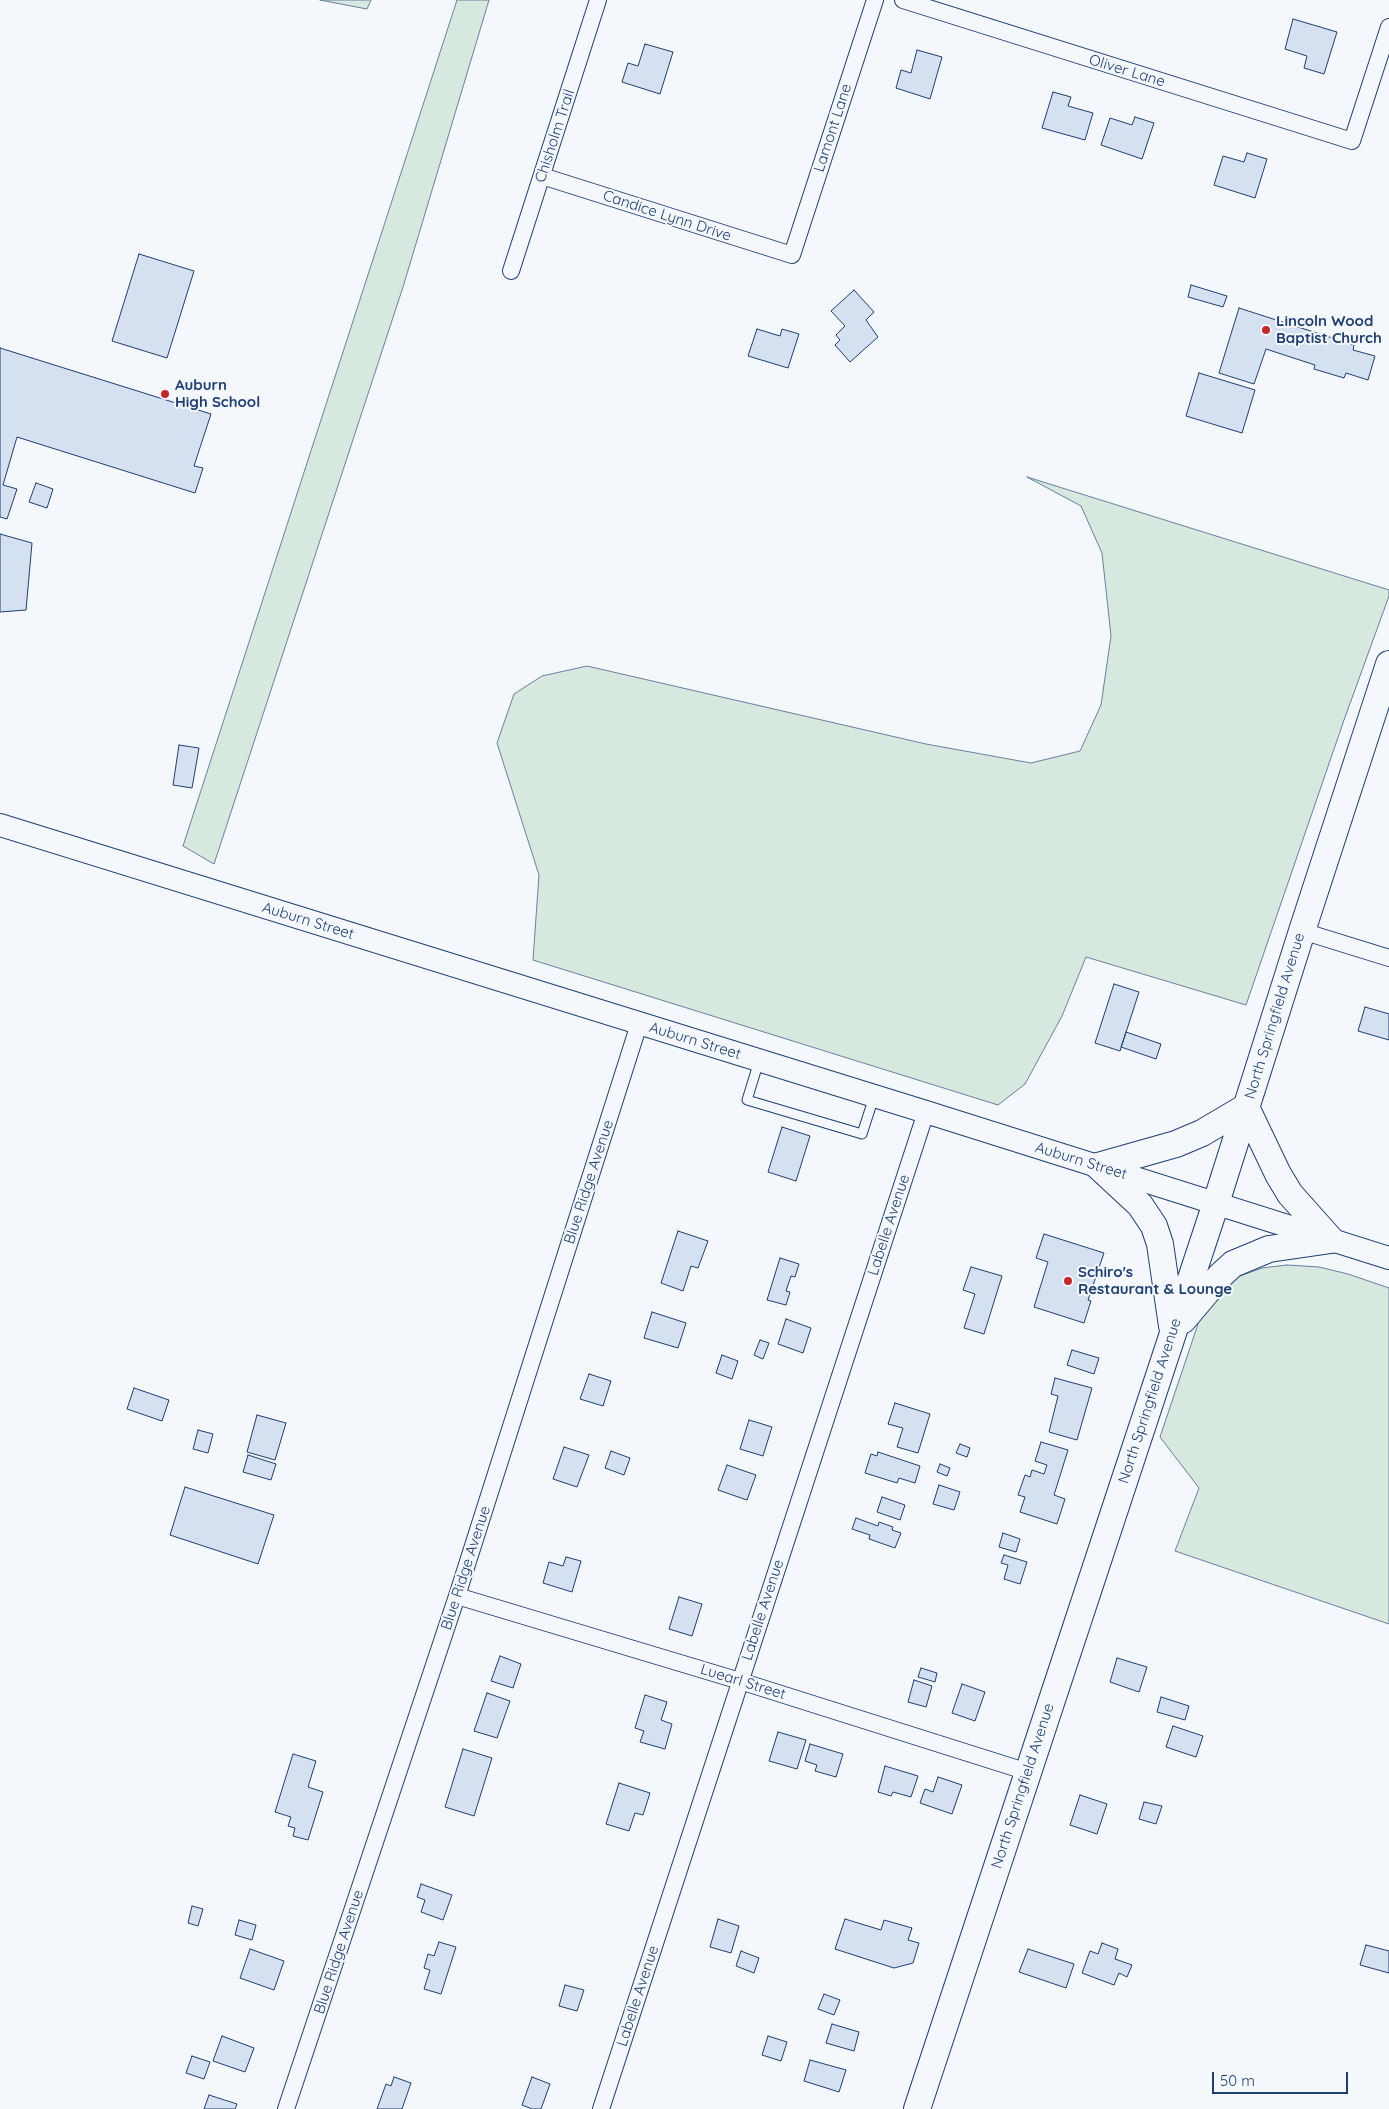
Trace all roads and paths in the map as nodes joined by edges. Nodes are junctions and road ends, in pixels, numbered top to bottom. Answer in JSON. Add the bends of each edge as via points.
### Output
{"nodes":[{"id":1,"x":598,"y":0,"type":"edge"},
{"id":2,"x":875,"y":0,"type":"edge"},
{"id":3,"x":903,"y":0,"type":"edge"},
{"id":4,"x":1389,"y":27,"type":"edge"},
{"id":5,"x":542,"y":176,"type":"junction"},
{"id":6,"x":792,"y":255,"type":"joint"},
{"id":7,"x":511,"y":271,"type":"dead end"},
{"id":8,"x":1389,"y":664,"type":"edge"},
{"id":9,"x":0,"y":824,"type":"edge"},
{"id":10,"x":1302,"y":931,"type":"junction"},
{"id":11,"x":1389,"y":958,"type":"edge"},
{"id":12,"x":639,"y":1024,"type":"junction"},
{"id":13,"x":759,"y":1061,"type":"junction"},
{"id":14,"x":874,"y":1096,"type":"junction"},
{"id":15,"x":1246,"y":1107,"type":"junction"},
{"id":16,"x":926,"y":1112,"type":"junction"},
{"id":17,"x":1098,"y":1166,"type":"junction"},
{"id":18,"x":1216,"y":1203,"type":"junction"},
{"id":19,"x":1331,"y":1240,"type":"junction"},
{"id":20,"x":1389,"y":1258,"type":"edge"},
{"id":21,"x":1172,"y":1332,"type":"junction"},
{"id":22,"x":457,"y":1596,"type":"junction"},
{"id":23,"x":740,"y":1681,"type":"junction"},
{"id":24,"x":1028,"y":1772,"type":"junction"},
{"id":25,"x":286,"y":2109,"type":"edge"},
{"id":26,"x":601,"y":2109,"type":"edge"},
{"id":27,"x":917,"y":2109,"type":"edge"}],
"edges":[{"from":1,"to":5,"type":"street","name":"Chisholm Trail"},
{"from":2,"to":6,"type":"street","name":"Lamont Lane"},
{"from":3,"to":4,"type":"street","name":"Oliver Lane","via":[[1352,141]]},
{"from":5,"to":6,"type":"street","name":"Candice Lynn Drive"},
{"from":5,"to":7,"type":"street","name":"Chisholm Trail"},
{"from":8,"to":10,"type":"main road","name":"North Springfield Avenue"},
{"from":9,"to":12,"type":"main road","name":"Auburn Street"},
{"from":10,"to":11,"type":"street"},
{"from":10,"to":15,"type":"main road","name":"North Springfield Avenue"},
{"from":12,"to":13,"type":"main road","name":"Auburn Street"},
{"from":12,"to":22,"type":"street","name":"Blue Ridge Avenue"},
{"from":13,"to":14,"type":"main road","name":"Auburn Street"},
{"from":13,"to":14,"type":"lane","via":[[747,1100],[862,1134]]},
{"from":14,"to":16,"type":"main road","name":"Auburn Street"},
{"from":15,"to":17,"type":"main road","via":[[1176,1144]]},
{"from":15,"to":18,"type":"main road","name":"North Springfield Avenue"},
{"from":15,"to":19,"type":"main road","via":[[1290,1194]]},
{"from":16,"to":17,"type":"main road","name":"Auburn Street"},
{"from":16,"to":23,"type":"street","name":"Labelle Avenue"},
{"from":17,"to":18,"type":"main road","name":"Auburn Street"},
{"from":17,"to":21,"type":"main road","via":[[1140,1205],[1154,1226],[1160,1244]]},
{"from":18,"to":19,"type":"main road","name":"Auburn Street"},
{"from":18,"to":21,"type":"main road","name":"North Springfield Avenue"},
{"from":19,"to":20,"type":"main road","name":"Auburn Street"},
{"from":19,"to":21,"type":"main road","via":[[1269,1249],[1233,1264]]},
{"from":21,"to":24,"type":"main road","name":"North Springfield Avenue"},
{"from":22,"to":23,"type":"street","name":"Luearl Street"},
{"from":22,"to":25,"type":"street","name":"Blue Ridge Avenue"},
{"from":23,"to":24,"type":"street","name":"Luearl Street"},
{"from":23,"to":26,"type":"street","name":"Labelle Avenue"},
{"from":24,"to":27,"type":"main road","name":"North Springfield Avenue"}]}
